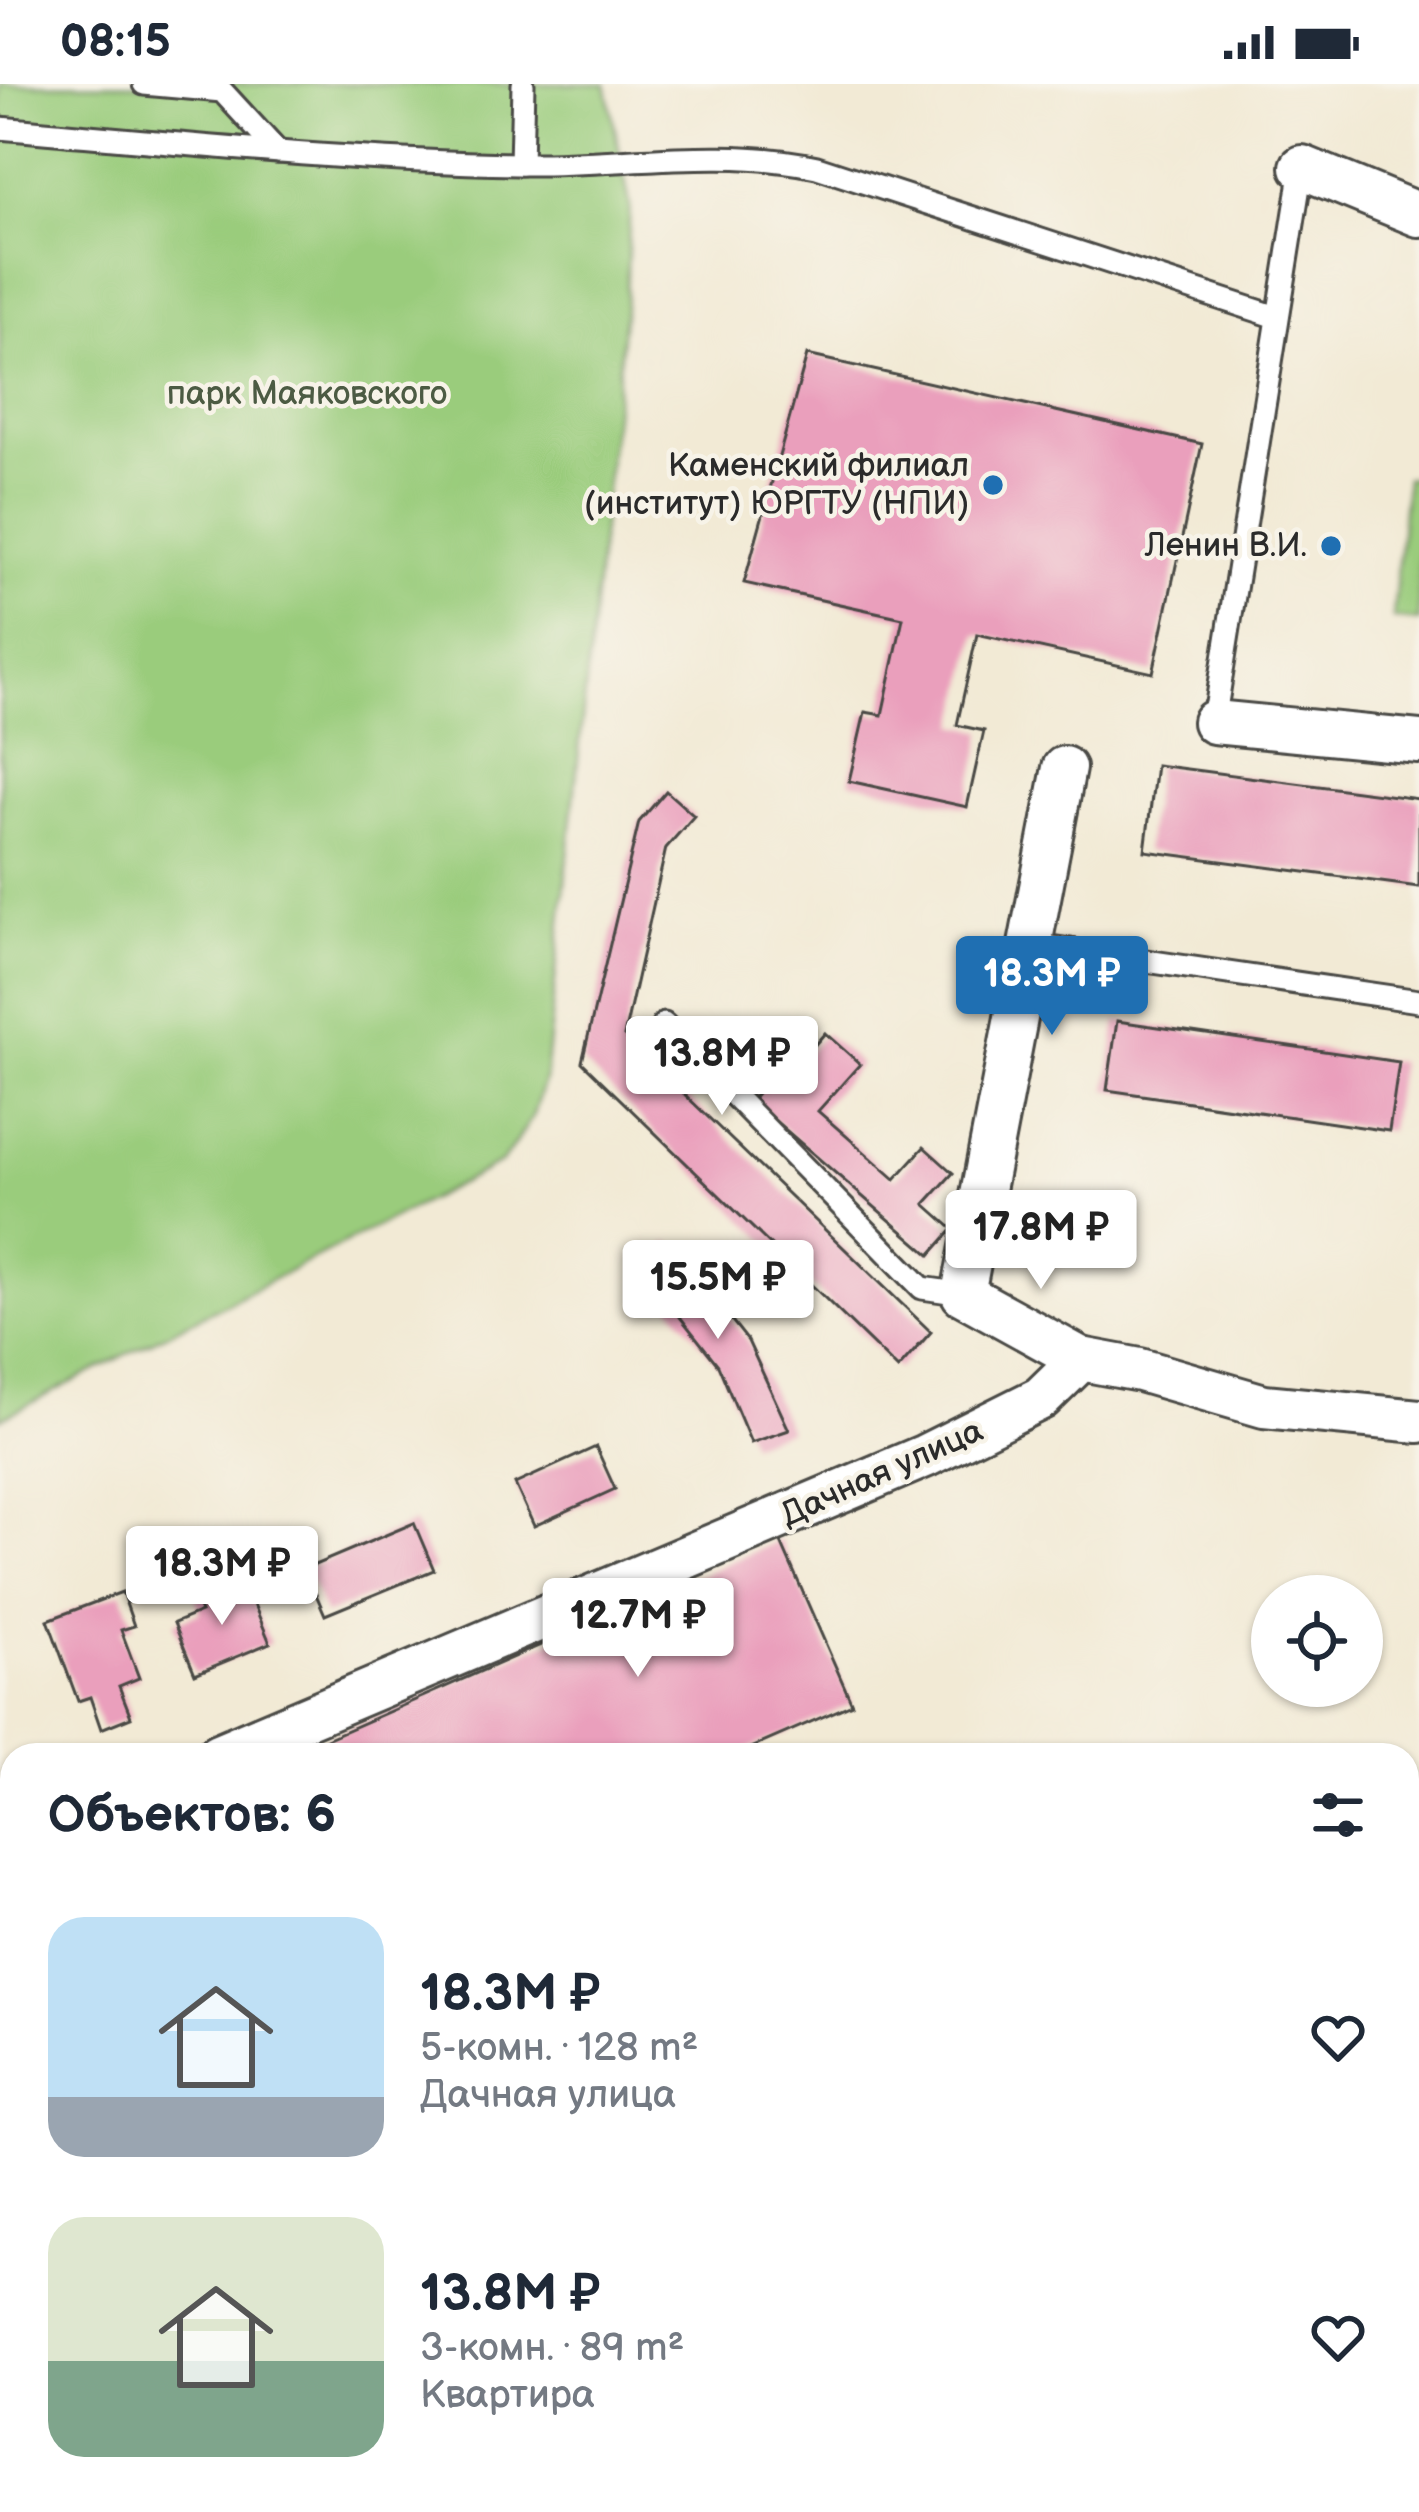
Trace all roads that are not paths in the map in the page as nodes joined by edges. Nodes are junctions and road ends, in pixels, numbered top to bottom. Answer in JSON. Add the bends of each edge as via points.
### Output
{"nodes":[{"id":1,"x":144,"y":84,"type":"edge"},
{"id":2,"x":524,"y":84,"type":"edge"},
{"id":3,"x":0,"y":128,"type":"edge"},
{"id":4,"x":278,"y":152,"type":"junction"},
{"id":5,"x":521,"y":164,"type":"junction"},
{"id":6,"x":1302,"y":166,"type":"joint"},
{"id":7,"x":1419,"y":215,"type":"edge"},
{"id":8,"x":1277,"y":317,"type":"junction"},
{"id":9,"x":1214,"y":722,"type":"joint"},
{"id":10,"x":1419,"y":742,"type":"edge"},
{"id":11,"x":1064,"y":768,"type":"dead end"},
{"id":12,"x":1030,"y":944,"type":"junction"},
{"id":13,"x":1419,"y":1001,"type":"edge"},
{"id":14,"x":664,"y":1024,"type":"dead end"},
{"id":15,"x":963,"y":1294,"type":"junction"},
{"id":16,"x":1081,"y":1359,"type":"junction"},
{"id":17,"x":1419,"y":1421,"type":"edge"},
{"id":18,"x":246,"y":1743,"type":"edge"}],
"edges":[{"from":1,"to":4,"type":"lane","via":[[222,91]]},
{"from":2,"to":5,"type":"lane"},
{"from":3,"to":4,"type":"lane"},
{"from":4,"to":5,"type":"lane"},
{"from":5,"to":8,"type":"lane","via":[[766,158],[817,166]]},
{"from":6,"to":7,"type":"street"},
{"from":6,"to":8,"type":"lane"},
{"from":8,"to":9,"type":"lane"},
{"from":9,"to":10,"type":"street"},
{"from":11,"to":12,"type":"street"},
{"from":12,"to":13,"type":"lane"},
{"from":12,"to":15,"type":"street"},
{"from":14,"to":15,"type":"lane","via":[[922,1288]]},
{"from":15,"to":16,"type":"street"},
{"from":16,"to":17,"type":"street","via":[[1264,1406]]},
{"from":16,"to":18,"type":"street","name":"Дачная улица","via":[[1041,1399],[925,1456]]}]}
